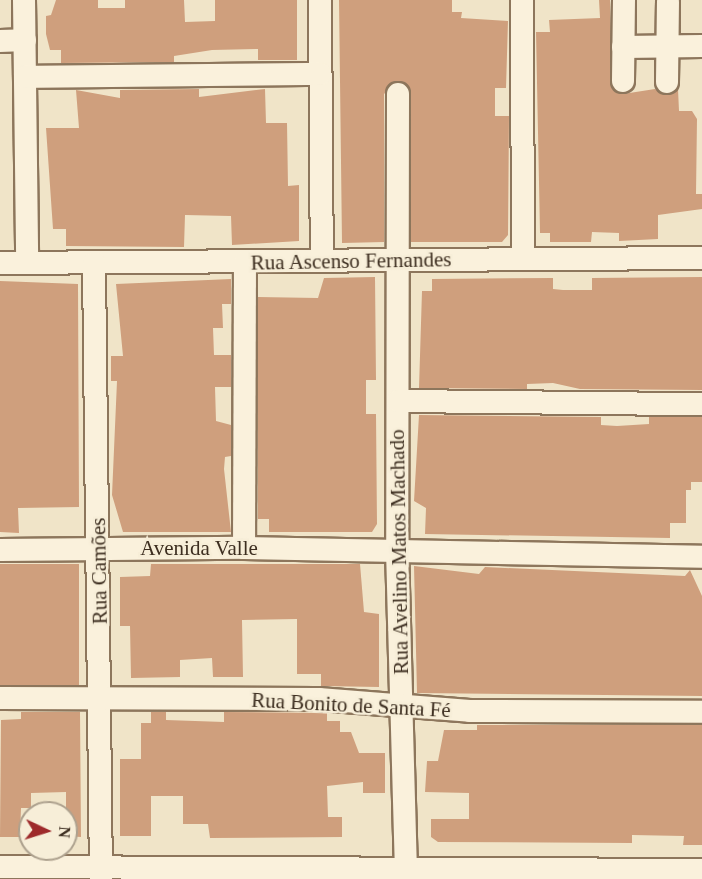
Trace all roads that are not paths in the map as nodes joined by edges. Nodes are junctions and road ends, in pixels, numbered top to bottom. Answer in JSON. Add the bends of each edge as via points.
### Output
{"nodes":[{"id":1,"x":24,"y":0,"type":"edge"},
{"id":2,"x":320,"y":0,"type":"edge"},
{"id":3,"x":522,"y":0,"type":"edge"},
{"id":4,"x":624,"y":0,"type":"edge"},
{"id":5,"x":668,"y":2,"type":"dead end"},
{"id":6,"x":25,"y":40,"type":"junction"},
{"id":7,"x":0,"y":41,"type":"edge"},
{"id":8,"x":667,"y":46,"type":"junction"},
{"id":9,"x":702,"y":46,"type":"edge"},
{"id":10,"x":623,"y":47,"type":"junction"},
{"id":11,"x":320,"y":74,"type":"junction"},
{"id":12,"x":25,"y":77,"type":"junction"},
{"id":13,"x":623,"y":81,"type":"dead end"},
{"id":14,"x":667,"y":82,"type":"dead end"},
{"id":15,"x":398,"y":94,"type":"dead end"},
{"id":16,"x":702,"y":258,"type":"edge"},
{"id":17,"x":523,"y":259,"type":"junction"},
{"id":18,"x":322,"y":261,"type":"junction"},
{"id":19,"x":398,"y":261,"type":"junction"},
{"id":20,"x":245,"y":262,"type":"junction"},
{"id":21,"x":0,"y":263,"type":"edge"},
{"id":22,"x":27,"y":263,"type":"junction"},
{"id":23,"x":94,"y":263,"type":"junction"},
{"id":24,"x":398,"y":401,"type":"junction"},
{"id":25,"x":702,"y":404,"type":"edge"},
{"id":26,"x":99,"y":548,"type":"junction"},
{"id":27,"x":244,"y":548,"type":"junction"},
{"id":28,"x":0,"y":550,"type":"edge"},
{"id":29,"x":397,"y":550,"type":"junction"},
{"id":30,"x":702,"y":557,"type":"edge"},
{"id":31,"x":0,"y":698,"type":"edge"},
{"id":32,"x":101,"y":698,"type":"junction"},
{"id":33,"x":401,"y":706,"type":"junction"},
{"id":34,"x":702,"y":712,"type":"edge"},
{"id":35,"x":0,"y":867,"type":"edge"},
{"id":36,"x":702,"y":870,"type":"edge"},
{"id":37,"x":101,"y":873,"type":"edge"},
{"id":38,"x":405,"y":873,"type":"edge"}],
"edges":[{"from":1,"to":6,"type":"street"},
{"from":2,"to":11,"type":"street"},
{"from":3,"to":17,"type":"street"},
{"from":4,"to":10,"type":"street"},
{"from":5,"to":8,"type":"street"},
{"from":6,"to":7,"type":"street"},
{"from":6,"to":12,"type":"street"},
{"from":8,"to":9,"type":"street"},
{"from":8,"to":10,"type":"street"},
{"from":8,"to":14,"type":"street"},
{"from":10,"to":13,"type":"street"},
{"from":11,"to":12,"type":"street"},
{"from":11,"to":18,"type":"street"},
{"from":12,"to":22,"type":"street"},
{"from":15,"to":19,"type":"street","name":"Rua Avelino Matos Machado"},
{"from":16,"to":17,"type":"street","name":"Rua Ascenso Fernandes"},
{"from":17,"to":19,"type":"street","name":"Rua Ascenso Fernandes"},
{"from":18,"to":19,"type":"street","name":"Rua Ascenso Fernandes"},
{"from":18,"to":20,"type":"street","name":"Rua Ascenso Fernandes"},
{"from":19,"to":24,"type":"street","name":"Rua Avelino Matos Machado"},
{"from":20,"to":23,"type":"street","name":"Rua Ascenso Fernandes"},
{"from":20,"to":27,"type":"street"},
{"from":21,"to":22,"type":"street","name":"Rua Ascenso Fernandes"},
{"from":22,"to":23,"type":"street","name":"Rua Ascenso Fernandes"},
{"from":23,"to":26,"type":"street","name":"Rua Camões"},
{"from":24,"to":25,"type":"street"},
{"from":24,"to":29,"type":"street","name":"Rua Avelino Matos Machado"},
{"from":26,"to":27,"type":"street","name":"Avenida Valle"},
{"from":26,"to":28,"type":"street","name":"Avenida Valle"},
{"from":26,"to":32,"type":"street","name":"Rua Camões"},
{"from":27,"to":29,"type":"street","name":"Avenida Valle"},
{"from":29,"to":30,"type":"street","name":"Avenida Valle"},
{"from":29,"to":33,"type":"street","name":"Rua Avelino Matos Machado"},
{"from":31,"to":32,"type":"street","name":"Rua Bonito de Santa Fé"},
{"from":32,"to":33,"type":"street","name":"Rua Bonito de Santa Fé","via":[[319,699]]},
{"from":32,"to":37,"type":"street","name":"Rua Camões"},
{"from":33,"to":34,"type":"street","name":"Rua Bonito de Santa Fé"},
{"from":33,"to":38,"type":"street","name":"Rua Avelino Matos Machado"},
{"from":35,"to":37,"type":"street"},
{"from":36,"to":38,"type":"street"},
{"from":37,"to":38,"type":"street"}]}
